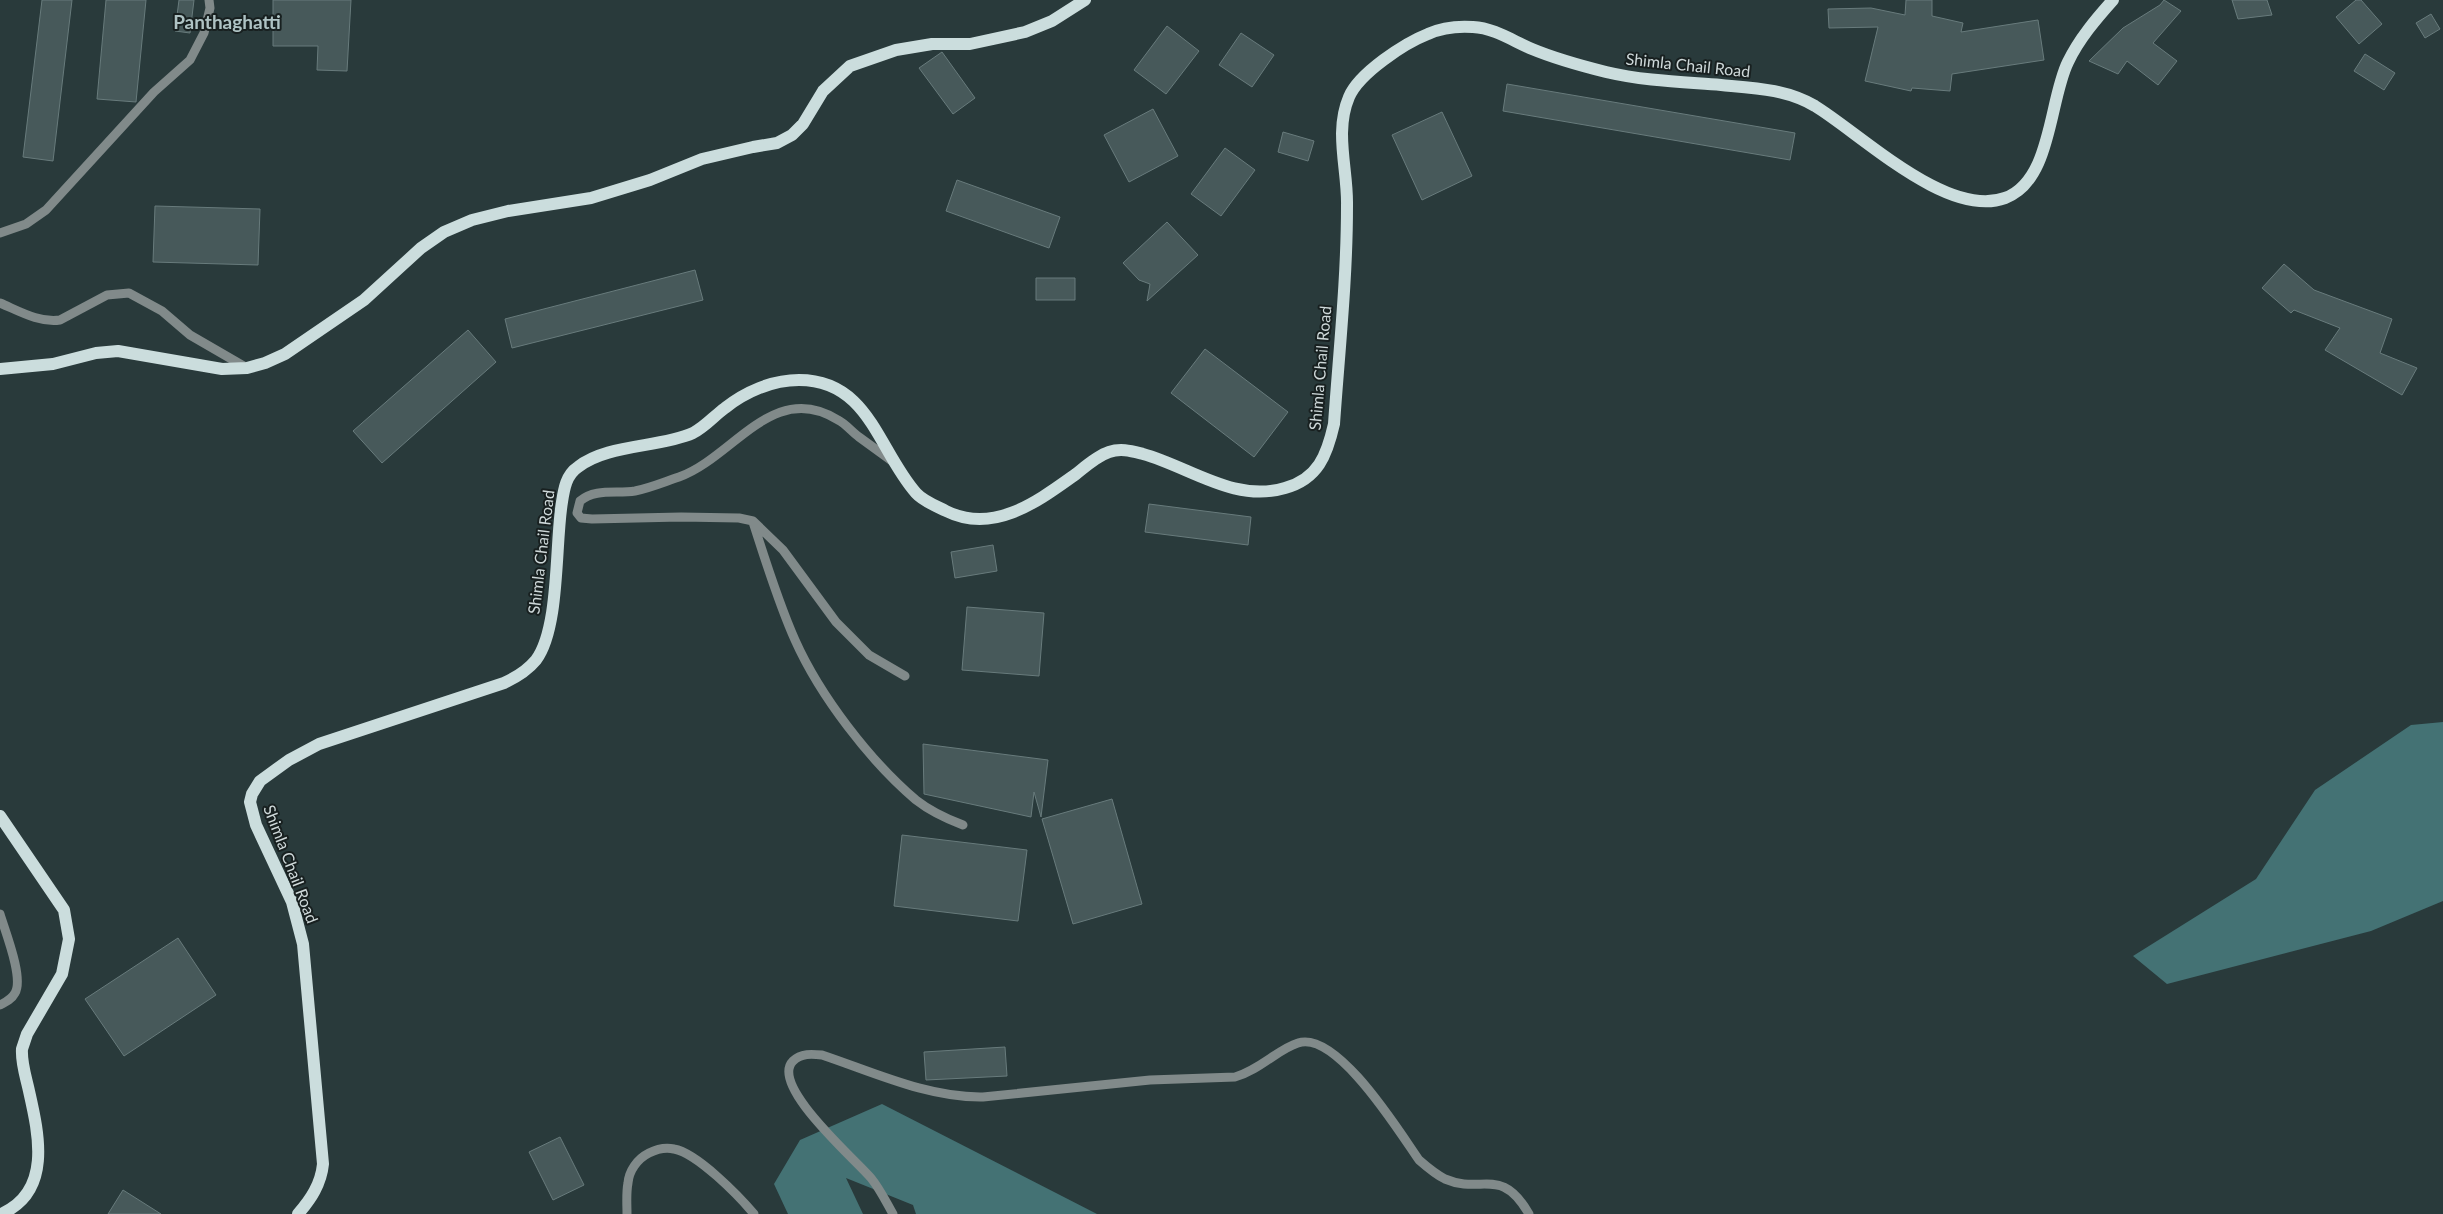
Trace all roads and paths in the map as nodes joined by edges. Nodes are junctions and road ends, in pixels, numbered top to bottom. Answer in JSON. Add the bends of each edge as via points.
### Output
{"nodes":[{"id":1,"x":209,"y":0,"type":"edge"},
{"id":2,"x":1086,"y":0,"type":"edge"},
{"id":3,"x":2113,"y":0,"type":"edge"},
{"id":4,"x":0,"y":233,"type":"edge"},
{"id":5,"x":0,"y":303,"type":"edge"},
{"id":6,"x":0,"y":368,"type":"edge"},
{"id":7,"x":247,"y":368,"type":"junction"},
{"id":8,"x":897,"y":464,"type":"junction"},
{"id":9,"x":753,"y":521,"type":"junction"},
{"id":10,"x":905,"y":676,"type":"dead end"},
{"id":11,"x":0,"y":816,"type":"edge"},
{"id":12,"x":963,"y":825,"type":"dead end"},
{"id":13,"x":0,"y":914,"type":"edge"},
{"id":14,"x":0,"y":1005,"type":"edge"},
{"id":15,"x":1,"y":1214,"type":"edge"},
{"id":16,"x":298,"y":1214,"type":"edge"},
{"id":17,"x":627,"y":1214,"type":"edge"},
{"id":18,"x":754,"y":1214,"type":"edge"},
{"id":19,"x":893,"y":1214,"type":"edge"},
{"id":20,"x":1530,"y":1214,"type":"edge"}],
"edges":[{"from":1,"to":4,"type":"street","via":[[204,33],[190,60],[154,92],[46,210],[26,224]]},
{"from":2,"to":7,"type":"main road","via":[[1052,21],[1025,32],[970,44],[932,44],[896,50],[850,66],[823,91],[803,124],[777,144],[753,146],[702,159],[650,180],[599,195],[508,211],[472,220],[444,232],[421,248],[356,306],[285,354]]},
{"from":3,"to":8,"type":"main road","name":"Shimla Chail Road","via":[[2089,28],[2066,64],[2034,171],[2022,188],[2008,198],[1992,202],[1966,201],[1932,187],[1812,105],[1790,95],[1770,89],[1635,79],[1534,50],[1499,33],[1475,27],[1430,33],[1396,51],[1361,80],[1349,97],[1341,149],[1348,202],[1334,424],[1324,459],[1315,472],[1289,487],[1251,492],[1227,488],[1155,458],[1119,450],[1107,452],[1021,509],[996,519],[975,520],[953,514],[918,496]]},
{"from":5,"to":7,"type":"street","via":[[33,317],[54,321],[107,295],[129,293],[148,303],[190,335]]},
{"from":6,"to":7,"type":"main road","via":[[53,364],[118,351],[222,369]]},
{"from":8,"to":9,"type":"street","via":[[838,420],[805,408],[792,408],[757,423],[686,475],[635,491],[590,495],[580,501],[577,513],[586,519],[681,517]]},
{"from":8,"to":16,"type":"main road","name":"Shimla Chail Road","via":[[850,396],[837,388],[799,380],[778,382],[743,396],[688,435],[588,460],[568,477],[560,512],[548,629],[543,648],[522,674],[504,683],[319,744],[289,760],[254,788],[250,802],[252,813],[292,902],[303,944],[323,1164],[317,1188]]},
{"from":9,"to":10,"type":"street","via":[[783,550],[836,622],[869,655]]},
{"from":9,"to":12,"type":"street","via":[[795,640],[830,700],[871,757],[918,801]]},
{"from":11,"to":15,"type":"main road","via":[[64,910],[69,939],[62,974],[27,1034],[22,1049],[38,1143],[35,1179],[25,1199]]},
{"from":13,"to":14,"type":"street","via":[[18,985],[10,1000]]},
{"from":17,"to":18,"type":"street","via":[[628,1183],[636,1162],[662,1148],[676,1149],[696,1160]]},
{"from":19,"to":20,"type":"street","via":[[872,1179],[799,1100],[787,1075],[788,1066],[795,1059],[809,1054],[822,1055],[940,1094],[983,1097],[1150,1080],[1235,1077],[1248,1074],[1300,1042],[1316,1044],[1335,1054],[1360,1079],[1419,1160],[1432,1171],[1459,1182],[1502,1185]]}]}
